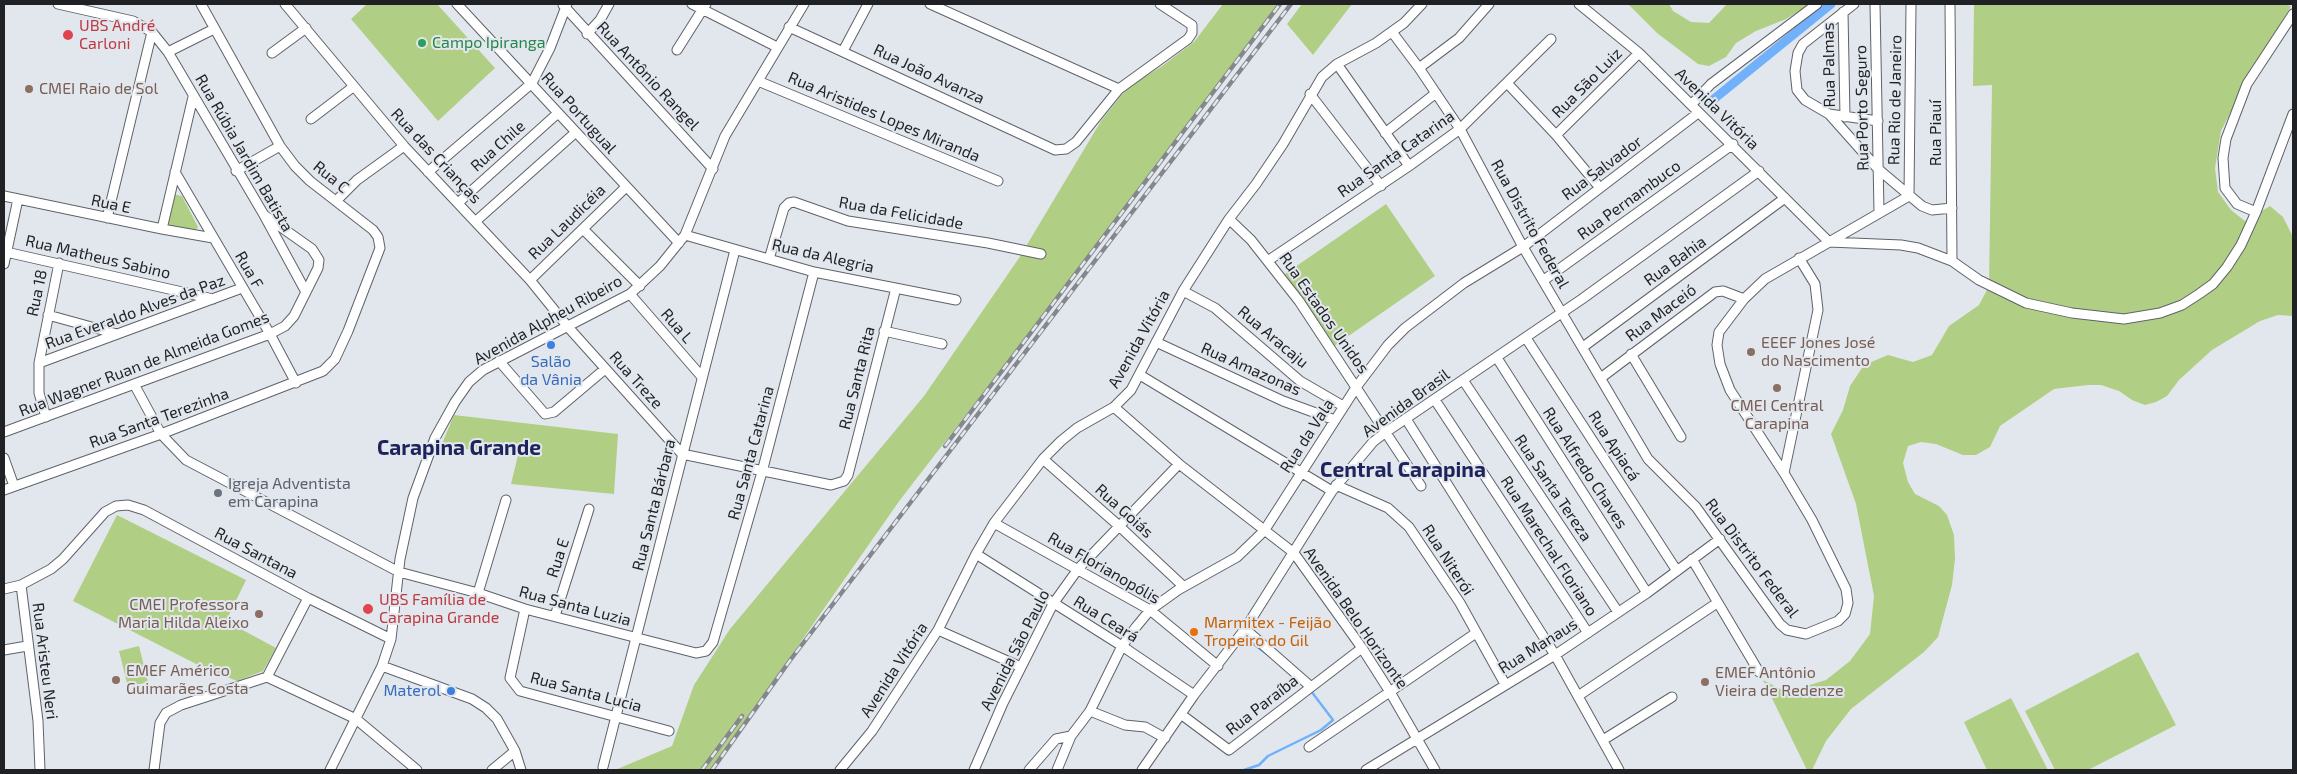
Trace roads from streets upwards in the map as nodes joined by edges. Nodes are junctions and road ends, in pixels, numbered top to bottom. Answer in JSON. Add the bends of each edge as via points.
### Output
{"nodes":[{"id":1,"x":58,"y":4,"type":"edge"},
{"id":2,"x":201,"y":4,"type":"edge"},
{"id":3,"x":285,"y":4,"type":"edge"},
{"id":4,"x":457,"y":4,"type":"edge"},
{"id":5,"x":609,"y":4,"type":"edge"},
{"id":6,"x":692,"y":4,"type":"edge"},
{"id":7,"x":804,"y":4,"type":"edge"},
{"id":8,"x":868,"y":4,"type":"edge"},
{"id":9,"x":930,"y":4,"type":"edge"},
{"id":10,"x":1160,"y":4,"type":"edge"},
{"id":11,"x":1422,"y":4,"type":"edge"},
{"id":12,"x":1489,"y":4,"type":"edge"},
{"id":13,"x":1579,"y":4,"type":"edge"},
{"id":14,"x":1817,"y":4,"type":"edge"},
{"id":15,"x":1854,"y":4,"type":"edge"},
{"id":16,"x":1875,"y":4,"type":"edge"},
{"id":17,"x":1911,"y":4,"type":"edge"},
{"id":18,"x":1950,"y":4,"type":"edge"},
{"id":19,"x":564,"y":5,"type":"edge"},
{"id":20,"x":705,"y":7,"type":"edge"},
{"id":21,"x":1844,"y":12,"type":"junction"},
{"id":22,"x":2293,"y":14,"type":"edge"},
{"id":23,"x":789,"y":27,"type":"junction"},
{"id":24,"x":214,"y":28,"type":"junction"},
{"id":25,"x":306,"y":28,"type":"junction"},
{"id":26,"x":152,"y":32,"type":"junction"},
{"id":27,"x":1392,"y":32,"type":"junction"},
{"id":28,"x":587,"y":34,"type":"junction"},
{"id":29,"x":1551,"y":39,"type":"dead end"},
{"id":30,"x":777,"y":47,"type":"junction"},
{"id":31,"x":677,"y":50,"type":"dead end"},
{"id":32,"x":843,"y":51,"type":"junction"},
{"id":33,"x":168,"y":52,"type":"junction"},
{"id":34,"x":272,"y":53,"type":"dead end"},
{"id":35,"x":1639,"y":53,"type":"junction"},
{"id":36,"x":1337,"y":64,"type":"junction"},
{"id":37,"x":1419,"y":68,"type":"junction"},
{"id":38,"x":758,"y":81,"type":"junction"},
{"id":39,"x":532,"y":83,"type":"junction"},
{"id":40,"x":1507,"y":83,"type":"junction"},
{"id":41,"x":353,"y":87,"type":"junction"},
{"id":42,"x":1119,"y":89,"type":"junction"},
{"id":43,"x":1436,"y":93,"type":"junction"},
{"id":44,"x":1310,"y":94,"type":"junction"},
{"id":45,"x":193,"y":97,"type":"junction"},
{"id":46,"x":1691,"y":105,"type":"junction"},
{"id":47,"x":558,"y":113,"type":"junction"},
{"id":48,"x":1698,"y":113,"type":"junction"},
{"id":49,"x":1829,"y":114,"type":"junction"},
{"id":50,"x":2293,"y":114,"type":"edge"},
{"id":51,"x":1845,"y":117,"type":"junction"},
{"id":52,"x":311,"y":119,"type":"dead end"},
{"id":53,"x":1878,"y":121,"type":"junction"},
{"id":54,"x":1460,"y":129,"type":"junction"},
{"id":55,"x":576,"y":132,"type":"junction"},
{"id":56,"x":1385,"y":133,"type":"junction"},
{"id":57,"x":1556,"y":135,"type":"junction"},
{"id":58,"x":1733,"y":144,"type":"junction"},
{"id":59,"x":280,"y":146,"type":"junction"},
{"id":60,"x":404,"y":146,"type":"junction"},
{"id":61,"x":1409,"y":166,"type":"junction"},
{"id":62,"x":713,"y":168,"type":"junction"},
{"id":63,"x":1878,"y":169,"type":"junction"},
{"id":64,"x":236,"y":171,"type":"junction"},
{"id":65,"x":1759,"y":171,"type":"junction"},
{"id":66,"x":175,"y":172,"type":"junction"},
{"id":67,"x":428,"y":172,"type":"junction"},
{"id":68,"x":998,"y":181,"type":"dead end"},
{"id":69,"x":1381,"y":186,"type":"junction"},
{"id":70,"x":626,"y":187,"type":"junction"},
{"id":71,"x":1600,"y":188,"type":"junction"},
{"id":72,"x":4,"y":196,"type":"edge"},
{"id":73,"x":1909,"y":196,"type":"junction"},
{"id":74,"x":1785,"y":198,"type":"junction"},
{"id":75,"x":18,"y":199,"type":"junction"},
{"id":76,"x":336,"y":201,"type":"junction"},
{"id":77,"x":458,"y":203,"type":"junction"},
{"id":78,"x":1952,"y":208,"type":"junction"},
{"id":79,"x":1879,"y":212,"type":"junction"},
{"id":80,"x":2256,"y":212,"type":"junction"},
{"id":81,"x":264,"y":215,"type":"junction"},
{"id":82,"x":107,"y":218,"type":"junction"},
{"id":83,"x":1228,"y":219,"type":"junction"},
{"id":84,"x":476,"y":221,"type":"junction"},
{"id":85,"x":583,"y":229,"type":"junction"},
{"id":86,"x":162,"y":230,"type":"junction"},
{"id":87,"x":685,"y":235,"type":"junction"},
{"id":88,"x":213,"y":238,"type":"junction"},
{"id":89,"x":1829,"y":242,"type":"junction"},
{"id":90,"x":679,"y":243,"type":"junction"},
{"id":91,"x":1523,"y":246,"type":"junction"},
{"id":92,"x":735,"y":250,"type":"junction"},
{"id":93,"x":6,"y":252,"type":"junction"},
{"id":94,"x":1041,"y":254,"type":"dead end"},
{"id":95,"x":1799,"y":258,"type":"junction"},
{"id":96,"x":769,"y":259,"type":"junction"},
{"id":97,"x":1269,"y":260,"type":"junction"},
{"id":98,"x":1952,"y":261,"type":"junction"},
{"id":99,"x":59,"y":263,"type":"junction"},
{"id":100,"x":4,"y":264,"type":"edge"},
{"id":101,"x":814,"y":272,"type":"junction"},
{"id":102,"x":530,"y":280,"type":"junction"},
{"id":103,"x":1544,"y":280,"type":"junction"},
{"id":104,"x":640,"y":286,"type":"junction"},
{"id":105,"x":242,"y":288,"type":"junction"},
{"id":106,"x":896,"y":288,"type":"junction"},
{"id":107,"x":1183,"y":291,"type":"junction"},
{"id":108,"x":306,"y":292,"type":"junction"},
{"id":109,"x":630,"y":294,"type":"junction"},
{"id":110,"x":213,"y":299,"type":"junction"},
{"id":111,"x":1744,"y":299,"type":"junction"},
{"id":112,"x":956,"y":300,"type":"dead end"},
{"id":113,"x":1562,"y":313,"type":"junction"},
{"id":114,"x":48,"y":315,"type":"junction"},
{"id":115,"x":568,"y":327,"type":"junction"},
{"id":116,"x":884,"y":331,"type":"junction"},
{"id":117,"x":118,"y":334,"type":"junction"},
{"id":118,"x":270,"y":334,"type":"junction"},
{"id":119,"x":1526,"y":338,"type":"junction"},
{"id":120,"x":1156,"y":342,"type":"junction"},
{"id":121,"x":942,"y":344,"type":"dead end"},
{"id":122,"x":1583,"y":347,"type":"junction"},
{"id":123,"x":1631,"y":354,"type":"junction"},
{"id":124,"x":1497,"y":358,"type":"junction"},
{"id":125,"x":499,"y":361,"type":"junction"},
{"id":126,"x":38,"y":363,"type":"junction"},
{"id":127,"x":605,"y":369,"type":"junction"},
{"id":128,"x":323,"y":371,"type":"joint"},
{"id":129,"x":1140,"y":376,"type":"junction"},
{"id":130,"x":702,"y":377,"type":"junction"},
{"id":131,"x":1602,"y":377,"type":"junction"},
{"id":132,"x":1464,"y":380,"type":"junction"},
{"id":133,"x":296,"y":383,"type":"junction"},
{"id":134,"x":134,"y":384,"type":"junction"},
{"id":135,"x":1356,"y":386,"type":"junction"},
{"id":136,"x":1435,"y":400,"type":"junction"},
{"id":137,"x":1343,"y":406,"type":"junction"},
{"id":138,"x":1114,"y":407,"type":"junction"},
{"id":139,"x":46,"y":416,"type":"junction"},
{"id":140,"x":1406,"y":419,"type":"junction"},
{"id":141,"x":1335,"y":420,"type":"junction"},
{"id":142,"x":4,"y":432,"type":"edge"},
{"id":143,"x":1386,"y":432,"type":"junction"},
{"id":144,"x":160,"y":434,"type":"junction"},
{"id":145,"x":1681,"y":437,"type":"dead end"},
{"id":146,"x":682,"y":454,"type":"junction"},
{"id":147,"x":4,"y":458,"type":"edge"},
{"id":148,"x":1042,"y":460,"type":"junction"},
{"id":149,"x":1179,"y":464,"type":"junction"},
{"id":150,"x":762,"y":472,"type":"junction"},
{"id":151,"x":1301,"y":473,"type":"junction"},
{"id":152,"x":1784,"y":473,"type":"junction"},
{"id":153,"x":14,"y":486,"type":"junction"},
{"id":154,"x":1421,"y":486,"type":"dead end"},
{"id":155,"x":1334,"y":488,"type":"junction"},
{"id":156,"x":4,"y":490,"type":"edge"},
{"id":157,"x":506,"y":500,"type":"dead end"},
{"id":158,"x":589,"y":509,"type":"dead end"},
{"id":159,"x":994,"y":523,"type":"junction"},
{"id":160,"x":1118,"y":525,"type":"junction"},
{"id":161,"x":1264,"y":531,"type":"junction"},
{"id":162,"x":1720,"y":538,"type":"junction"},
{"id":163,"x":1294,"y":553,"type":"junction"},
{"id":164,"x":976,"y":554,"type":"junction"},
{"id":165,"x":1692,"y":559,"type":"junction"},
{"id":166,"x":1078,"y":569,"type":"junction"},
{"id":167,"x":1677,"y":571,"type":"junction"},
{"id":168,"x":399,"y":572,"type":"junction"},
{"id":169,"x":21,"y":585,"type":"junction"},
{"id":170,"x":1183,"y":586,"type":"junction"},
{"id":171,"x":4,"y":589,"type":"edge"},
{"id":172,"x":478,"y":593,"type":"junction"},
{"id":173,"x":1647,"y":593,"type":"junction"},
{"id":174,"x":308,"y":598,"type":"junction"},
{"id":175,"x":1053,"y":604,"type":"junction"},
{"id":176,"x":1717,"y":604,"type":"junction"},
{"id":177,"x":525,"y":609,"type":"junction"},
{"id":178,"x":1150,"y":610,"type":"junction"},
{"id":179,"x":1618,"y":612,"type":"junction"},
{"id":180,"x":555,"y":616,"type":"junction"},
{"id":181,"x":1245,"y":629,"type":"junction"},
{"id":182,"x":938,"y":630,"type":"junction"},
{"id":183,"x":1476,"y":633,"type":"junction"},
{"id":184,"x":1588,"y":633,"type":"junction"},
{"id":185,"x":636,"y":637,"type":"junction"},
{"id":186,"x":391,"y":639,"type":"junction"},
{"id":187,"x":713,"y":642,"type":"joint"},
{"id":188,"x":27,"y":646,"type":"junction"},
{"id":189,"x":1122,"y":646,"type":"junction"},
{"id":190,"x":1362,"y":648,"type":"junction"},
{"id":191,"x":4,"y":650,"type":"edge"},
{"id":192,"x":1555,"y":655,"type":"junction"},
{"id":193,"x":382,"y":666,"type":"junction"},
{"id":194,"x":1218,"y":666,"type":"junction"},
{"id":195,"x":1021,"y":667,"type":"junction"},
{"id":196,"x":1759,"y":672,"type":"dead end"},
{"id":197,"x":267,"y":677,"type":"junction"},
{"id":198,"x":1506,"y":684,"type":"junction"},
{"id":199,"x":1310,"y":686,"type":"junction"},
{"id":200,"x":1390,"y":692,"type":"junction"},
{"id":201,"x":1194,"y":696,"type":"junction"},
{"id":202,"x":1578,"y":696,"type":"junction"},
{"id":203,"x":1672,"y":697,"type":"dead end"},
{"id":204,"x":1090,"y":711,"type":"junction"},
{"id":205,"x":1182,"y":715,"type":"junction"},
{"id":206,"x":616,"y":716,"type":"junction"},
{"id":207,"x":356,"y":719,"type":"junction"},
{"id":208,"x":669,"y":730,"type":"dead end"},
{"id":209,"x":1071,"y":736,"type":"junction"},
{"id":210,"x":1165,"y":738,"type":"junction"},
{"id":211,"x":1418,"y":740,"type":"junction"},
{"id":212,"x":1603,"y":740,"type":"junction"},
{"id":213,"x":1309,"y":747,"type":"dead end"},
{"id":214,"x":514,"y":751,"type":"junction"},
{"id":215,"x":603,"y":767,"type":"dead end"},
{"id":216,"x":40,"y":770,"type":"edge"},
{"id":217,"x":154,"y":770,"type":"edge"},
{"id":218,"x":330,"y":770,"type":"edge"},
{"id":219,"x":417,"y":770,"type":"edge"},
{"id":220,"x":492,"y":770,"type":"edge"},
{"id":221,"x":521,"y":770,"type":"edge"},
{"id":222,"x":840,"y":770,"type":"edge"},
{"id":223,"x":974,"y":770,"type":"edge"},
{"id":224,"x":1029,"y":770,"type":"edge"},
{"id":225,"x":1057,"y":770,"type":"edge"},
{"id":226,"x":1142,"y":770,"type":"edge"},
{"id":227,"x":1366,"y":770,"type":"edge"},
{"id":228,"x":1435,"y":770,"type":"edge"},
{"id":229,"x":1619,"y":770,"type":"edge"}],
"edges":[{"from":1,"to":26,"type":"street","via":[[134,21]]},
{"from":2,"to":24,"type":"street","name":"Rua C"},
{"from":3,"to":25,"type":"street","name":"Rua das Crianças"},
{"from":4,"to":39,"type":"street","name":"Rua Portugual"},
{"from":5,"to":28,"type":"street"},
{"from":6,"to":20,"type":"street"},
{"from":7,"to":23,"type":"street","name":"Avenida Alpheu Ribeiro"},
{"from":8,"to":32,"type":"street"},
{"from":9,"to":42,"type":"street"},
{"from":10,"to":42,"type":"street","via":[[1189,22],[1193,28],[1188,39]]},
{"from":11,"to":27,"type":"street","name":"Avenida Vitória"},
{"from":12,"to":37,"type":"street","via":[[1459,38]]},
{"from":13,"to":35,"type":"street","name":"Avenida Vitória"},
{"from":14,"to":46,"type":"street","via":[[1711,84]]},
{"from":15,"to":21,"type":"street"},
{"from":16,"to":53,"type":"street","name":"Rua Porto Seguro"},
{"from":17,"to":73,"type":"street","name":"Rua Rio de Janeiro"},
{"from":18,"to":78,"type":"street","name":"Rua Piauí"},
{"from":19,"to":28,"type":"street","name":"Rua Antônio Rangel"},
{"from":19,"to":39,"type":"street","via":[[550,48]]},
{"from":20,"to":30,"type":"street"},
{"from":20,"to":31,"type":"street"},
{"from":21,"to":49,"type":"street","name":"Rua Palmas","via":[[1811,36],[1798,53],[1795,71],[1797,90],[1805,100]]},
{"from":21,"to":51,"type":"street","name":"Rua Palmas"},
{"from":22,"to":80,"type":"street","via":[[2247,84],[2226,138],[2223,158],[2225,188],[2237,204]]},
{"from":23,"to":30,"type":"street","name":"Avenida Alpheu Ribeiro"},
{"from":23,"to":32,"type":"street","name":"Rua João Avanza"},
{"from":24,"to":33,"type":"street"},
{"from":24,"to":59,"type":"street","name":"Rua C"},
{"from":25,"to":34,"type":"street"},
{"from":25,"to":41,"type":"street","name":"Rua das Crianças"},
{"from":26,"to":33,"type":"street","name":"Rua Rúbia Jardim Batista"},
{"from":26,"to":82,"type":"street"},
{"from":27,"to":36,"type":"street","name":"Avenida Vitória"},
{"from":27,"to":37,"type":"street","name":"Rua Distrito Federal"},
{"from":28,"to":62,"type":"street","name":"Rua Antônio Rangel"},
{"from":29,"to":40,"type":"street","name":"Rua Santa Catarina"},
{"from":30,"to":38,"type":"street","name":"Avenida Alpheu Ribeiro"},
{"from":32,"to":42,"type":"street","name":"Rua João Avanza","via":[[1055,150],[1066,149],[1076,142]]},
{"from":33,"to":45,"type":"street","name":"Rua Rúbia Jardim Batista"},
{"from":35,"to":46,"type":"street","name":"Avenida Vitória"},
{"from":35,"to":57,"type":"street","name":"Rua São Luiz"},
{"from":36,"to":44,"type":"street","name":"Avenida Vitória"},
{"from":36,"to":56,"type":"street"},
{"from":37,"to":43,"type":"street","name":"Rua Distrito Federal"},
{"from":38,"to":62,"type":"street","name":"Avenida Alpheu Ribeiro","via":[[726,136]]},
{"from":38,"to":68,"type":"street","name":"Rua Aristides Lopes Miranda"},
{"from":39,"to":47,"type":"street","name":"Rua Portugual"},
{"from":39,"to":67,"type":"street"},
{"from":40,"to":54,"type":"street","name":"Rua Santa Catarina"},
{"from":40,"to":57,"type":"street","name":"Rua São Luiz"},
{"from":41,"to":52,"type":"street"},
{"from":41,"to":60,"type":"street","name":"Rua das Crianças"},
{"from":43,"to":54,"type":"street","name":"Rua Distrito Federal"},
{"from":43,"to":56,"type":"street"},
{"from":44,"to":69,"type":"street"},
{"from":44,"to":83,"type":"street","name":"Avenida Vitória","via":[[1277,152]]},
{"from":45,"to":64,"type":"street","name":"Rua Rúbia Jardim Batista"},
{"from":45,"to":66,"type":"street"},
{"from":46,"to":48,"type":"street","name":"Avenida Vitória"},
{"from":47,"to":55,"type":"street","name":"Rua Portugual"},
{"from":47,"to":77,"type":"street","name":"Rua Chile"},
{"from":48,"to":58,"type":"street","name":"Avenida Vitória"},
{"from":48,"to":71,"type":"street","name":"Rua Salvador"},
{"from":49,"to":51,"type":"street","name":"Rua Palmas"},
{"from":49,"to":63,"type":"street"},
{"from":50,"to":80,"type":"street"},
{"from":51,"to":53,"type":"street","name":"Rua Palmas"},
{"from":53,"to":63,"type":"street","name":"Rua Porto Seguro"},
{"from":54,"to":61,"type":"street","name":"Rua Santa Catarina"},
{"from":54,"to":91,"type":"street","name":"Rua Distrito Federal"},
{"from":55,"to":70,"type":"street","name":"Rua Portugual"},
{"from":55,"to":84,"type":"street"},
{"from":56,"to":61,"type":"street"},
{"from":57,"to":71,"type":"street","name":"Rua São Luiz"},
{"from":58,"to":65,"type":"street","name":"Avenida Vitória"},
{"from":58,"to":103,"type":"street","name":"Rua Pernambuco"},
{"from":59,"to":64,"type":"street"},
{"from":59,"to":76,"type":"street","name":"Rua C","via":[[310,181]]},
{"from":60,"to":67,"type":"street","name":"Rua das Crianças"},
{"from":60,"to":76,"type":"street","via":[[357,180]]},
{"from":61,"to":69,"type":"street","name":"Rua Santa Catarina"},
{"from":62,"to":87,"type":"street","name":"Avenida Alpheu Ribeiro"},
{"from":63,"to":73,"type":"street"},
{"from":63,"to":79,"type":"street","name":"Rua Porto Seguro"},
{"from":64,"to":81,"type":"street","name":"Rua Rúbia Jardim Batista"},
{"from":65,"to":74,"type":"street","name":"Avenida Vitória"},
{"from":65,"to":113,"type":"street","name":"Avenida Brasil"},
{"from":66,"to":86,"type":"street"},
{"from":66,"to":88,"type":"street","name":"Rua F"},
{"from":67,"to":77,"type":"street","name":"Rua das Crianças"},
{"from":69,"to":97,"type":"street","name":"Rua Santa Catarina"},
{"from":70,"to":85,"type":"street","name":"Rua Laudicéia"},
{"from":70,"to":90,"type":"street","name":"Rua Portugual"},
{"from":71,"to":91,"type":"street","name":"Rua Salvador"},
{"from":72,"to":75,"type":"street","name":"Rua E"},
{"from":73,"to":78,"type":"street","via":[[1932,210]]},
{"from":73,"to":79,"type":"street","name":"Rua Distrito Federal"},
{"from":74,"to":89,"type":"street","name":"Avenida Vitória"},
{"from":74,"to":122,"type":"street","name":"Rua Bahia"},
{"from":75,"to":82,"type":"street","name":"Rua E"},
{"from":75,"to":93,"type":"street"},
{"from":76,"to":128,"type":"street","name":"Rua C","via":[[373,230],[380,248],[340,348]]},
{"from":77,"to":84,"type":"street","name":"Rua das Crianças"},
{"from":78,"to":98,"type":"street","name":"Rua Piauí"},
{"from":79,"to":89,"type":"street","name":"Rua Distrito Federal"},
{"from":80,"to":98,"type":"street","via":[[2241,244],[2213,284],[2182,306],[2124,319],[2026,303],[1979,280]]},
{"from":81,"to":108,"type":"street","name":"Rua Rúbia Jardim Batista"},
{"from":81,"to":108,"type":"street","name":"Rua Wagner Ruan de Almeida Gomes","via":[[318,255],[318,268]]},
{"from":82,"to":86,"type":"street","name":"Rua E"},
{"from":83,"to":97,"type":"street","name":"Rua Estados Unidos"},
{"from":83,"to":107,"type":"street","name":"Avenida Vitória"},
{"from":84,"to":102,"type":"street","name":"Rua das Crianças"},
{"from":85,"to":102,"type":"street","name":"Rua Laudicéia"},
{"from":85,"to":104,"type":"street"},
{"from":86,"to":88,"type":"street","name":"Rua E"},
{"from":87,"to":90,"type":"street","name":"Avenida Alpheu Ribeiro"},
{"from":87,"to":92,"type":"street","name":"Rua da Alegria"},
{"from":88,"to":105,"type":"street","name":"Rua F"},
{"from":89,"to":95,"type":"street","name":"Rua Distrito Federal"},
{"from":89,"to":98,"type":"street","via":[[1910,246]]},
{"from":90,"to":104,"type":"street","name":"Avenida Alpheu Ribeiro"},
{"from":91,"to":103,"type":"street","name":"Rua Distrito Federal"},
{"from":91,"to":135,"type":"street","name":"Rua da Vala","via":[[1424,312],[1388,345]]},
{"from":92,"to":96,"type":"street","name":"Rua da Alegria"},
{"from":92,"to":130,"type":"street","name":"Rua Santa Bárbara"},
{"from":93,"to":99,"type":"street","name":"Rua Matheus Sabino"},
{"from":93,"to":100,"type":"street"},
{"from":94,"to":96,"type":"street","name":"Rua da Felicidade","via":[[848,221],[794,202],[784,208]]},
{"from":95,"to":111,"type":"street","name":"Rua Distrito Federal","via":[[1765,279]]},
{"from":95,"to":152,"type":"street","via":[[1815,284],[1818,310]]},
{"from":96,"to":101,"type":"street","name":"Rua da Alegria"},
{"from":97,"to":135,"type":"street","name":"Rua Estados Unidos"},
{"from":99,"to":110,"type":"street","name":"Rua Matheus Sabino"},
{"from":99,"to":114,"type":"street","name":"Rua 18"},
{"from":101,"to":106,"type":"street","name":"Rua da Alegria"},
{"from":101,"to":150,"type":"street","name":"Rua Santa Catarina"},
{"from":102,"to":115,"type":"street","name":"Rua das Crianças"},
{"from":103,"to":113,"type":"street","name":"Rua Distrito Federal"},
{"from":104,"to":109,"type":"street","name":"Avenida Alpheu Ribeiro"},
{"from":105,"to":110,"type":"street","name":"Rua Everaldo Alves da Paz"},
{"from":105,"to":118,"type":"street","name":"Rua F"},
{"from":106,"to":112,"type":"street","name":"Rua da Alegria"},
{"from":106,"to":116,"type":"street","name":"Rua Santa Rita"},
{"from":107,"to":120,"type":"street","name":"Avenida Vitória"},
{"from":107,"to":137,"type":"street","name":"Rua Aracaju","via":[[1216,308],[1300,381]]},
{"from":108,"to":118,"type":"street","name":"Rua Wagner Ruan de Almeida Gomes","via":[[294,316],[285,326]]},
{"from":109,"to":115,"type":"street","name":"Avenida Alpheu Ribeiro"},
{"from":109,"to":130,"type":"street","name":"Rua L"},
{"from":110,"to":117,"type":"street","name":"Rua Everaldo Alves da Paz"},
{"from":111,"to":123,"type":"street","name":"Rua Maceió","via":[[1723,291],[1715,292]]},
{"from":111,"to":152,"type":"street","name":"Rua Distrito Federal","via":[[1719,332],[1720,364],[1730,390]]},
{"from":113,"to":119,"type":"street","name":"Avenida Brasil"},
{"from":113,"to":122,"type":"street","name":"Rua Distrito Federal"},
{"from":114,"to":117,"type":"street"},
{"from":114,"to":126,"type":"street","name":"Rua 18"},
{"from":115,"to":125,"type":"street","name":"Avenida Alpheu Ribeiro"},
{"from":115,"to":127,"type":"street","name":"Rua Treze"},
{"from":116,"to":121,"type":"street"},
{"from":116,"to":150,"type":"street","name":"Rua Santa Rita","via":[[844,481],[831,485]]},
{"from":117,"to":126,"type":"street","name":"Rua Everaldo Alves da Paz"},
{"from":118,"to":133,"type":"street","name":"Rua F"},
{"from":118,"to":134,"type":"street","name":"Rua Wagner Ruan de Almeida Gomes"},
{"from":119,"to":124,"type":"street","name":"Avenida Brasil"},
{"from":119,"to":167,"type":"street","name":"Rua Apiacá"},
{"from":120,"to":129,"type":"street","name":"Avenida Vitória"},
{"from":120,"to":141,"type":"street","name":"Rua Amazonas","via":[[1283,401]]},
{"from":122,"to":131,"type":"street","name":"Rua Distrito Federal"},
{"from":123,"to":131,"type":"street","name":"Rua Maceió"},
{"from":123,"to":145,"type":"street"},
{"from":124,"to":132,"type":"street","name":"Avenida Brasil"},
{"from":124,"to":173,"type":"street","name":"Rua Alfredo Chaves"},
{"from":125,"to":127,"type":"street","via":[[545,414],[554,412]]},
{"from":125,"to":168,"type":"street","name":"Avenida Alpheu Ribeiro","via":[[469,382],[436,438],[413,498]]},
{"from":126,"to":139,"type":"street","name":"Rua 18","via":[[39,393]]},
{"from":127,"to":146,"type":"street","name":"Rua Treze"},
{"from":128,"to":133,"type":"street","name":"Rua Santa Terezinha"},
{"from":129,"to":138,"type":"street","name":"Avenida Vitória","via":[[1124,399]]},
{"from":129,"to":151,"type":"street","name":"Rua Niterói"},
{"from":130,"to":146,"type":"street","name":"Rua Santa Bárbara"},
{"from":131,"to":162,"type":"street","name":"Rua Distrito Federal","via":[[1648,459],[1696,507]]},
{"from":132,"to":136,"type":"street","name":"Avenida Brasil"},
{"from":132,"to":179,"type":"street","name":"Rua Santa Tereza"},
{"from":133,"to":144,"type":"street","name":"Rua Santa Terezinha"},
{"from":134,"to":139,"type":"street","name":"Rua Wagner Ruan de Almeida Gomes"},
{"from":134,"to":144,"type":"street","name":"Rua Santa Luzia"},
{"from":135,"to":137,"type":"street","name":"Rua da Vala"},
{"from":135,"to":143,"type":"street","name":"Rua Estados Unidos"},
{"from":136,"to":140,"type":"street","name":"Avenida Brasil"},
{"from":136,"to":184,"type":"street","name":"Rua Marechal Floriano"},
{"from":137,"to":141,"type":"street","name":"Rua da Vala"},
{"from":138,"to":148,"type":"street","name":"Avenida Vitória","via":[[1077,428]]},
{"from":138,"to":149,"type":"street","name":"Avenida Belo Horizonte"},
{"from":139,"to":142,"type":"street","name":"Rua Wagner Ruan de Almeida Gomes"},
{"from":140,"to":143,"type":"street","name":"Avenida Brasil"},
{"from":140,"to":192,"type":"street"},
{"from":141,"to":151,"type":"street","name":"Rua da Vala"},
{"from":143,"to":154,"type":"street","name":"Rua Estados Unidos"},
{"from":143,"to":155,"type":"street","name":"Avenida Brasil","via":[[1373,442]]},
{"from":144,"to":153,"type":"street","name":"Rua Santa Terezinha"},
{"from":144,"to":168,"type":"street","name":"Rua Santa Luzia","via":[[186,460]]},
{"from":146,"to":150,"type":"street"},
{"from":146,"to":185,"type":"street","name":"Rua Santa Bárbara"},
{"from":147,"to":153,"type":"street"},
{"from":148,"to":159,"type":"street","name":"Avenida Vitória"},
{"from":148,"to":160,"type":"street","name":"Rua Goiás"},
{"from":149,"to":160,"type":"street","name":"Avenida São Paulo"},
{"from":149,"to":161,"type":"street","name":"Avenida Belo Horizonte"},
{"from":150,"to":187,"type":"street","name":"Rua Santa Catarina"},
{"from":151,"to":155,"type":"street","name":"Rua Niterói"},
{"from":151,"to":161,"type":"street","name":"Rua da Vala"},
{"from":152,"to":162,"type":"street","name":"Rua Distrito Federal","via":[[1812,520],[1846,589],[1846,614],[1838,621],[1806,634],[1787,630]]},
{"from":153,"to":156,"type":"street","name":"Rua Santa Terezinha"},
{"from":155,"to":163,"type":"street","name":"Avenida Brasil"},
{"from":155,"to":183,"type":"street","name":"Rua Niterói","via":[[1388,508],[1399,516],[1460,603]]},
{"from":157,"to":172,"type":"street"},
{"from":158,"to":180,"type":"street","name":"Rua E"},
{"from":159,"to":164,"type":"street","name":"Avenida Vitória"},
{"from":159,"to":166,"type":"street","name":"Rua Florianopólis"},
{"from":160,"to":166,"type":"street","name":"Avenida São Paulo"},
{"from":160,"to":170,"type":"street","name":"Rua Goiás"},
{"from":161,"to":163,"type":"street","name":"Avenida Belo Horizonte"},
{"from":161,"to":170,"type":"street","name":"Rua da Vala","via":[[1237,557]]},
{"from":162,"to":165,"type":"street","name":"Rua Manaus"},
{"from":163,"to":181,"type":"street","name":"Avenida Brasil"},
{"from":163,"to":190,"type":"street","name":"Avenida Belo Horizonte"},
{"from":164,"to":175,"type":"street","name":"Rua Ceará"},
{"from":164,"to":182,"type":"street","name":"Avenida Vitória"},
{"from":165,"to":167,"type":"street","name":"Rua Manaus"},
{"from":165,"to":176,"type":"street"},
{"from":166,"to":175,"type":"street","name":"Avenida São Paulo"},
{"from":166,"to":178,"type":"street","name":"Rua Florianopólis"},
{"from":167,"to":173,"type":"street","name":"Rua Manaus"},
{"from":168,"to":172,"type":"street","name":"Rua Santa Luzia"},
{"from":168,"to":186,"type":"street","name":"Avenida Alpheu Ribeiro"},
{"from":169,"to":171,"type":"street"},
{"from":169,"to":174,"type":"street","name":"Rua Santana","via":[[63,559],[105,512],[116,506],[128,505],[144,510]]},
{"from":169,"to":188,"type":"street","name":"Rua Aristeu Neri"},
{"from":170,"to":178,"type":"street","name":"Rua da Vala"},
{"from":172,"to":177,"type":"street","name":"Rua Santa Luzia"},
{"from":173,"to":179,"type":"street","name":"Rua Manaus"},
{"from":174,"to":186,"type":"street","name":"Rua Santana"},
{"from":174,"to":197,"type":"street"},
{"from":175,"to":189,"type":"street","name":"Rua Ceará"},
{"from":175,"to":195,"type":"street","name":"Avenida São Paulo"},
{"from":176,"to":196,"type":"street"},
{"from":176,"to":202,"type":"street"},
{"from":177,"to":180,"type":"street","name":"Rua Santa Luzia"},
{"from":177,"to":206,"type":"street","name":"Rua Santa Lucia","via":[[510,678],[520,691]]},
{"from":178,"to":189,"type":"street","name":"Rua da Vala"},
{"from":178,"to":194,"type":"street","name":"Rua Florianopólis"},
{"from":179,"to":184,"type":"street","name":"Rua Manaus"},
{"from":180,"to":185,"type":"street","name":"Rua Santa Luzia"},
{"from":181,"to":194,"type":"street","name":"Avenida Brasil"},
{"from":181,"to":199,"type":"street"},
{"from":182,"to":195,"type":"street"},
{"from":182,"to":222,"type":"street","name":"Avenida Vitória","via":[[872,731]]},
{"from":183,"to":198,"type":"street","name":"Rua Niterói"},
{"from":183,"to":200,"type":"street"},
{"from":184,"to":192,"type":"street","name":"Rua Manaus"},
{"from":185,"to":187,"type":"street","name":"Rua Santa Luzia","via":[[696,653],[706,651]]},
{"from":185,"to":206,"type":"street","name":"Rua Santa Bárbara"},
{"from":186,"to":193,"type":"street","name":"Avenida Alpheu Ribeiro"},
{"from":188,"to":191,"type":"street"},
{"from":188,"to":216,"type":"street","name":"Rua Aristeu Neri","via":[[38,721]]},
{"from":189,"to":201,"type":"street","name":"Rua Ceará"},
{"from":189,"to":204,"type":"street","name":"Rua da Vala"},
{"from":190,"to":199,"type":"street","name":"Rua Paraíba"},
{"from":190,"to":200,"type":"street","name":"Avenida Belo Horizonte"},
{"from":192,"to":198,"type":"street","name":"Rua Manaus"},
{"from":192,"to":202,"type":"street"},
{"from":193,"to":207,"type":"street","name":"Avenida Alpheu Ribeiro"},
{"from":193,"to":214,"type":"street","via":[[472,699],[486,708],[497,718]]},
{"from":194,"to":201,"type":"street","name":"Avenida Brasil"},
{"from":195,"to":223,"type":"street","name":"Avenida São Paulo"},
{"from":197,"to":207,"type":"street"},
{"from":197,"to":217,"type":"street","via":[[181,705],[166,714],[160,723]]},
{"from":198,"to":211,"type":"street","name":"Rua Manaus"},
{"from":199,"to":205,"type":"street","name":"Rua Paraíba","via":[[1229,750]]},
{"from":200,"to":211,"type":"street","name":"Avenida Belo Horizonte"},
{"from":200,"to":213,"type":"street"},
{"from":201,"to":205,"type":"street","name":"Avenida Brasil"},
{"from":202,"to":212,"type":"street"},
{"from":203,"to":212,"type":"street"},
{"from":204,"to":209,"type":"street","name":"Rua da Vala"},
{"from":204,"to":210,"type":"street","via":[[1125,725],[1145,727]]},
{"from":205,"to":210,"type":"street","name":"Avenida Brasil"},
{"from":206,"to":208,"type":"street","name":"Rua Santa Lucia"},
{"from":206,"to":215,"type":"street","name":"Rua Santa Bárbara"},
{"from":207,"to":218,"type":"street","name":"Avenida Alpheu Ribeiro"},
{"from":207,"to":219,"type":"street"},
{"from":209,"to":224,"type":"street","via":[[1056,739]]},
{"from":209,"to":225,"type":"street"},
{"from":210,"to":226,"type":"street","name":"Avenida Brasil"},
{"from":211,"to":227,"type":"street","name":"Rua Manaus"},
{"from":211,"to":228,"type":"street","name":"Avenida Belo Horizonte"},
{"from":212,"to":229,"type":"street"},
{"from":214,"to":220,"type":"street"},
{"from":214,"to":221,"type":"street"}]}
